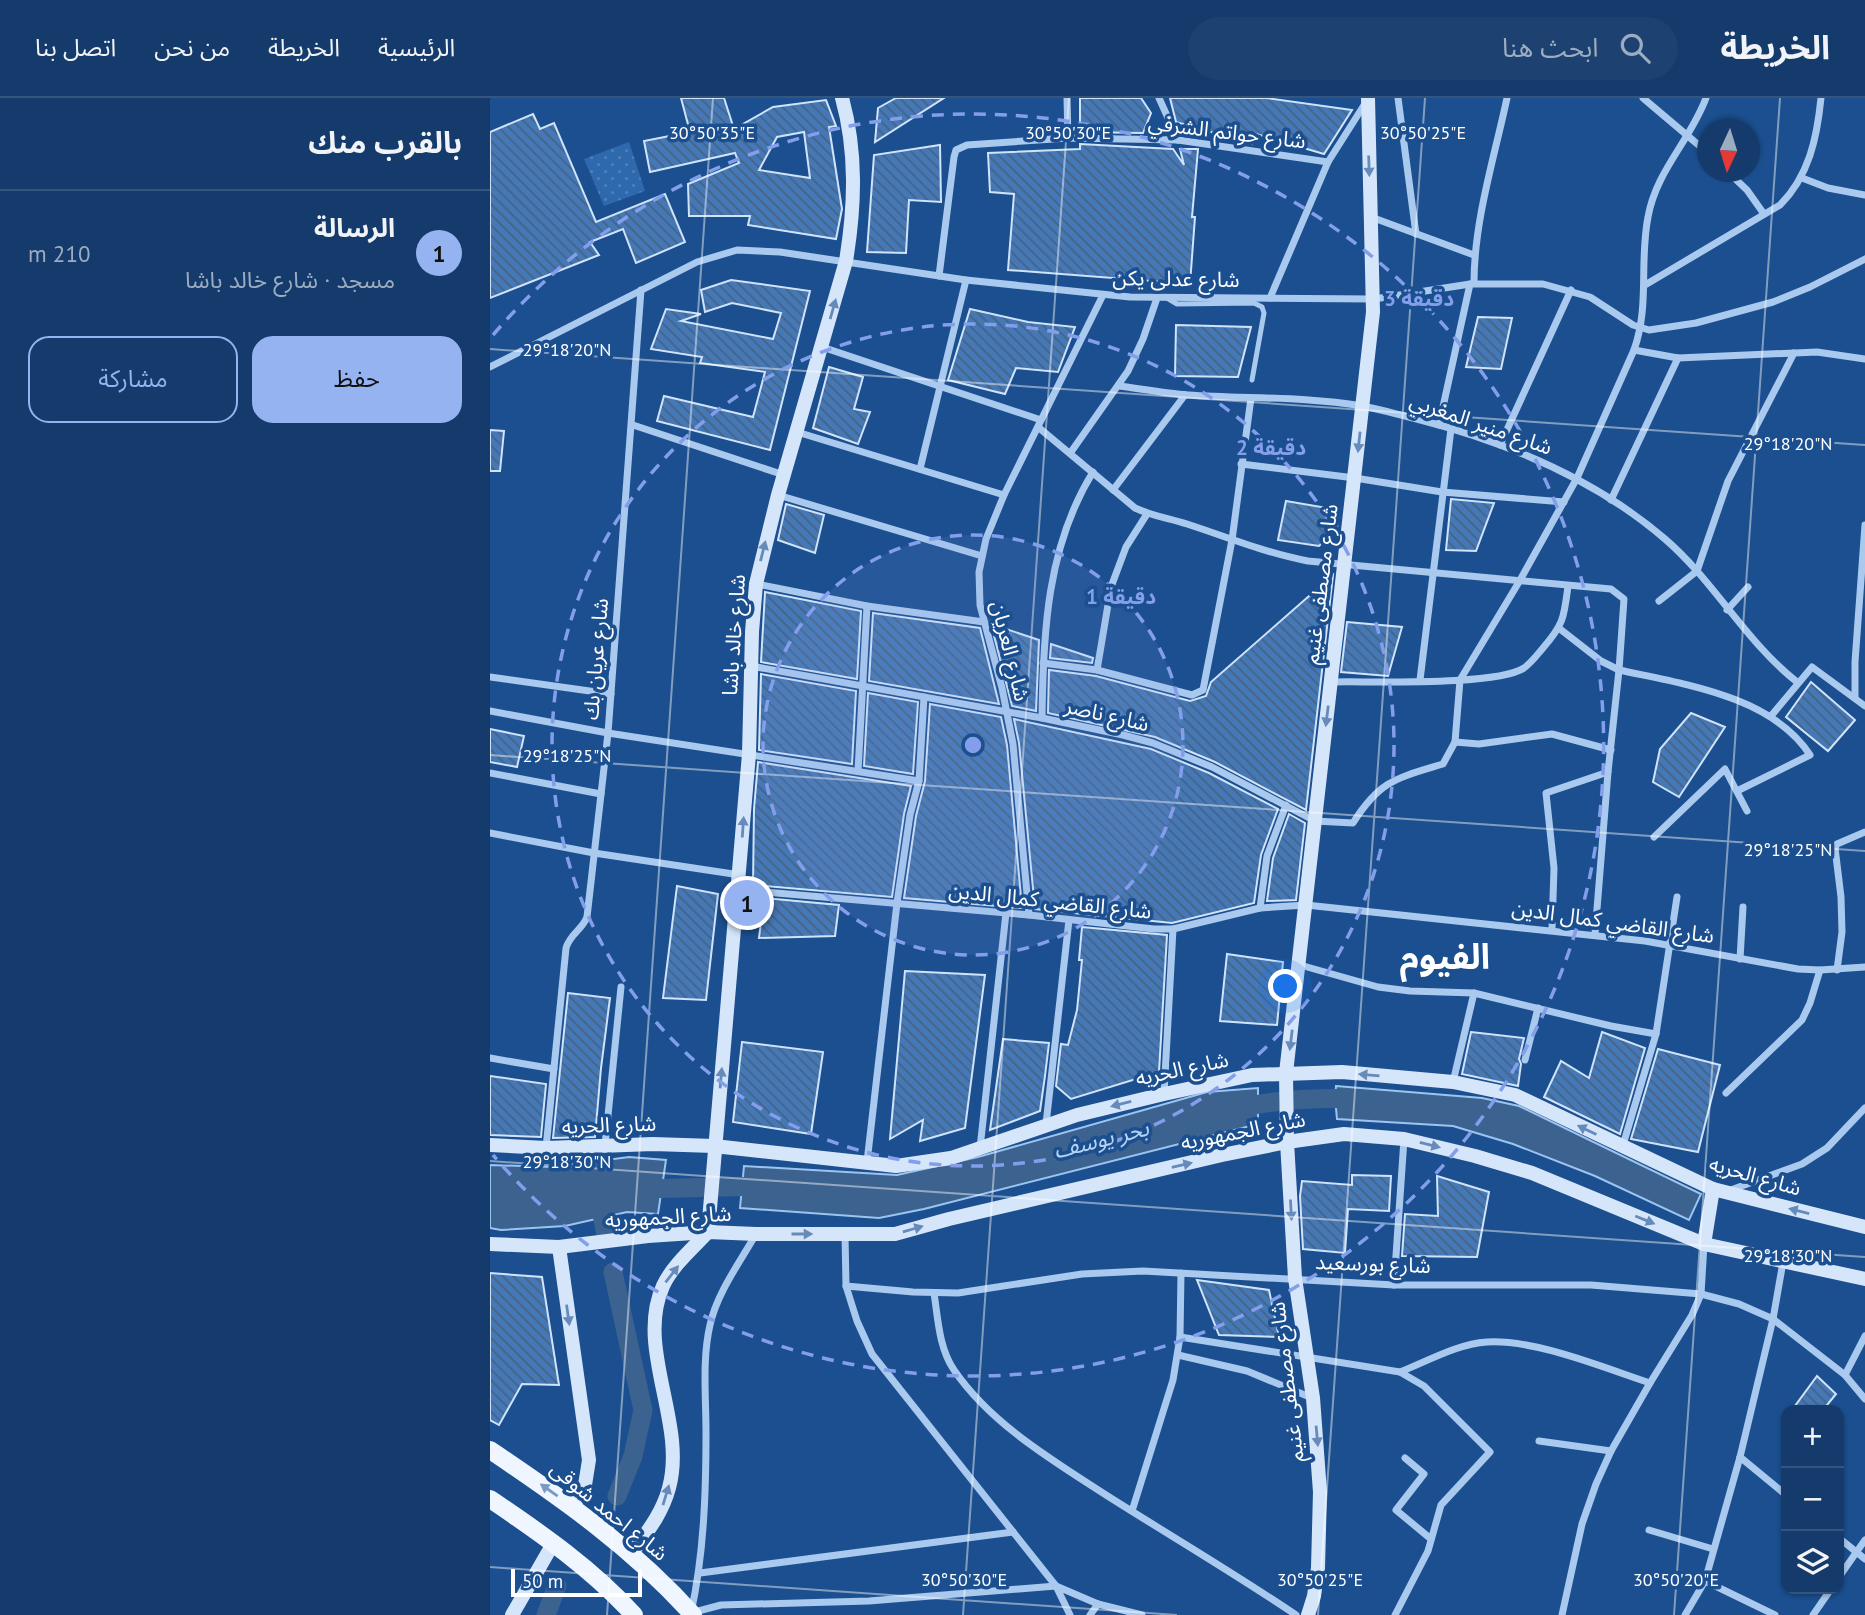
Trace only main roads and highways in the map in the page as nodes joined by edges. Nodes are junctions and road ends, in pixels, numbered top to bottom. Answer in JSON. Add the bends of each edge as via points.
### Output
{"nodes":[{"id":1,"x":490,"y":1450,"type":"edge"},
{"id":2,"x":490,"y":1499,"type":"edge"},
{"id":3,"x":692,"y":1614,"type":"edge"},
{"id":4,"x":634,"y":1615,"type":"edge"}],
"edges":[{"from":3,"to":1,"type":"main road","name":"شارع احمد شوقى","one_way":true,"via":[[632,1553]]},
{"from":2,"to":4,"type":"main road","via":[[589,1570]]}]}
